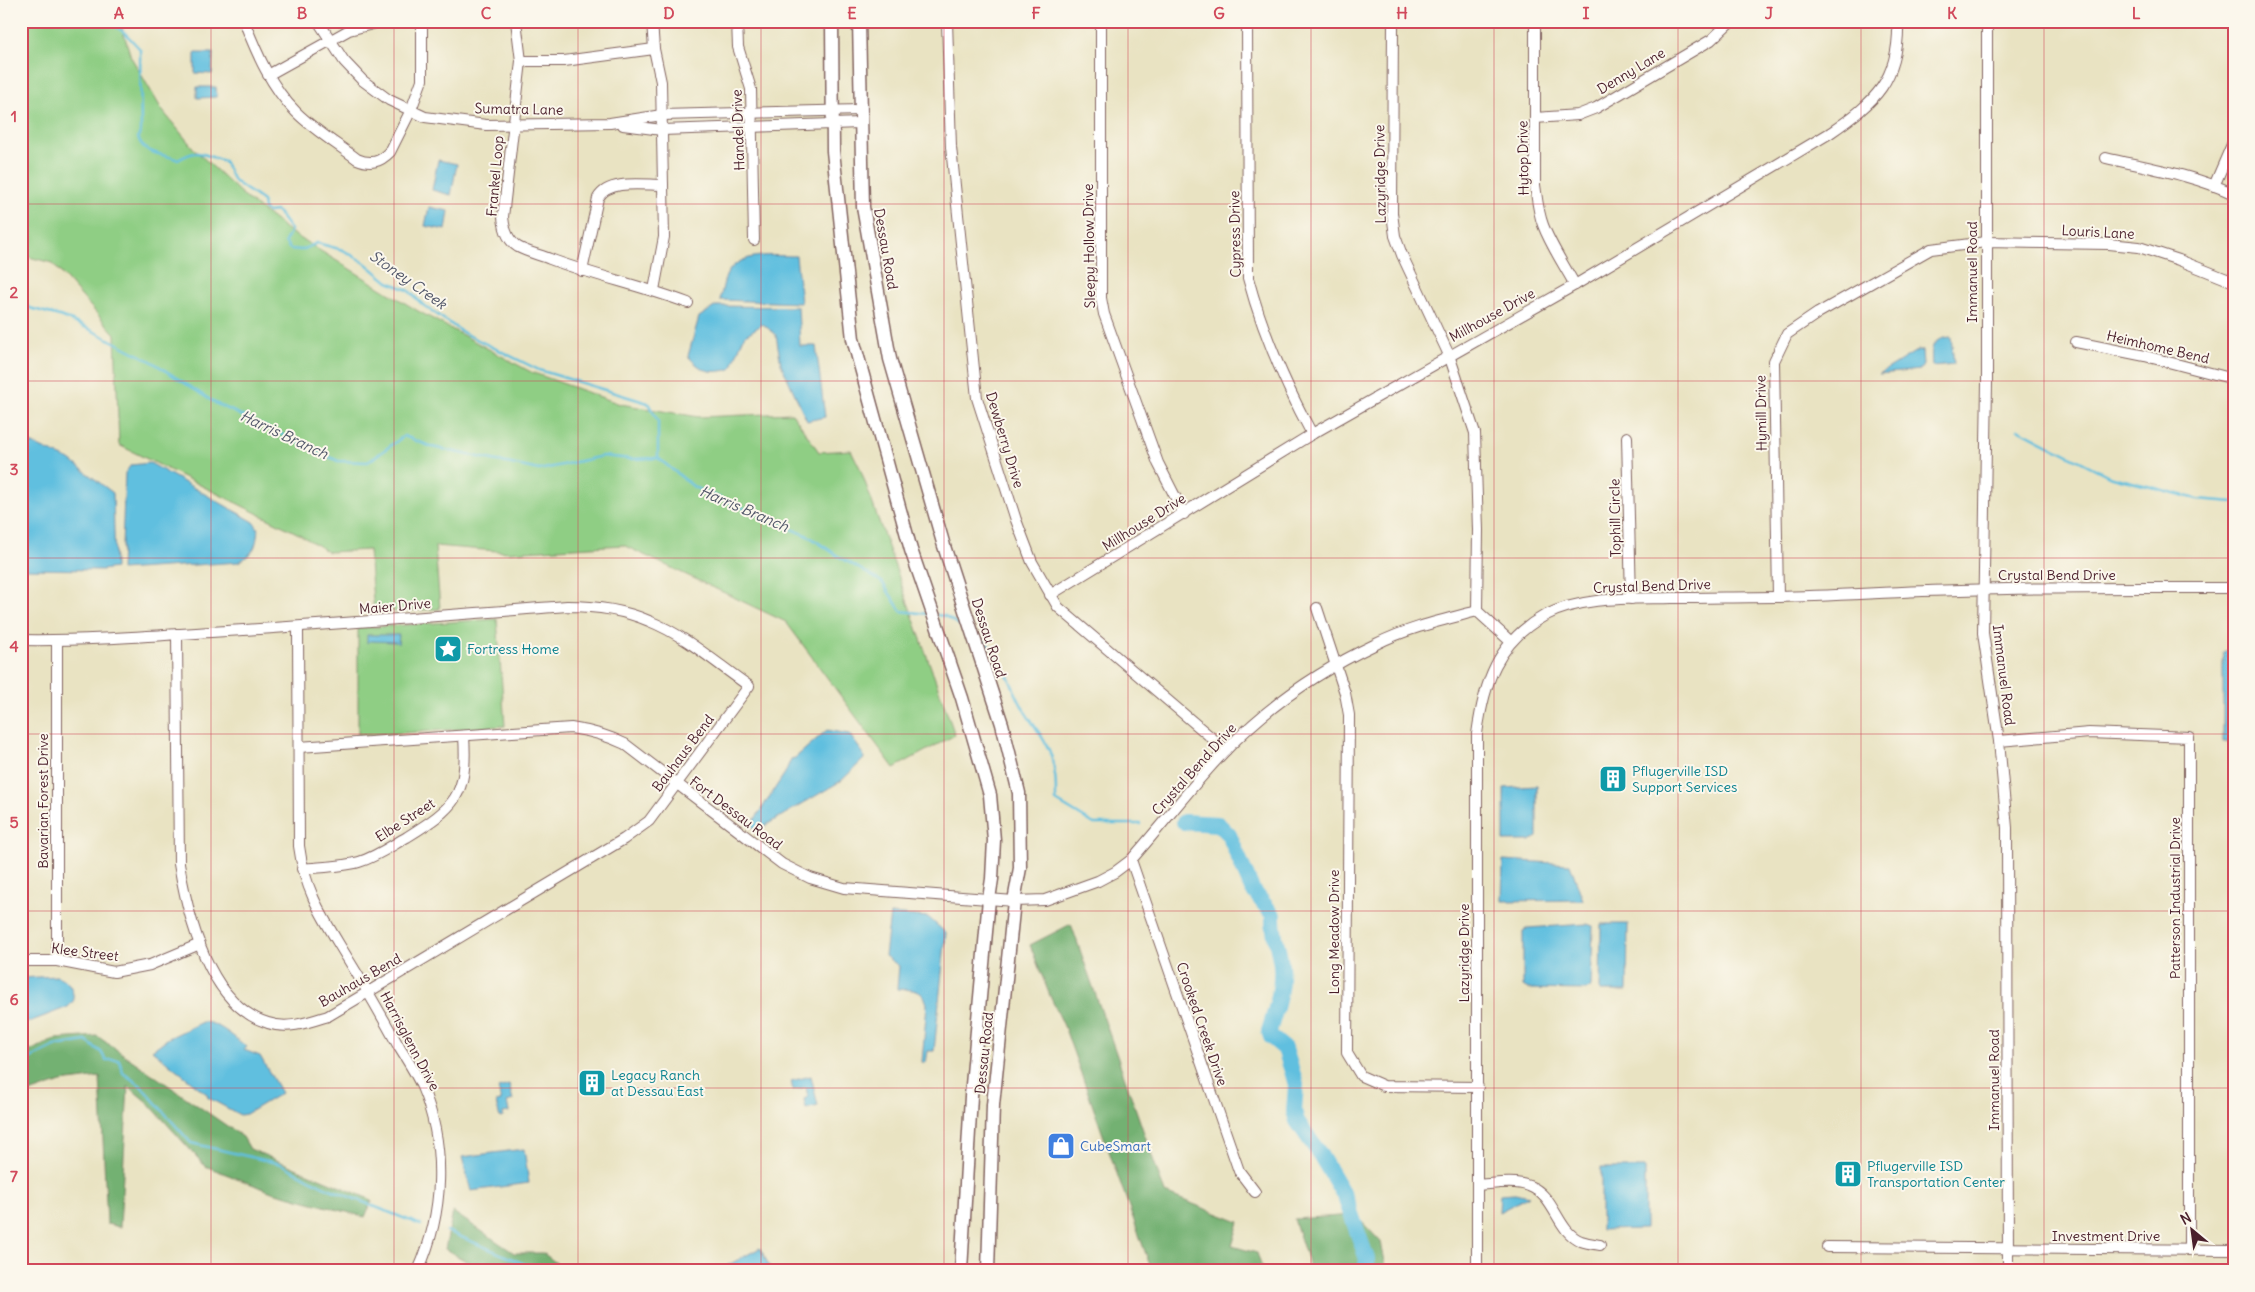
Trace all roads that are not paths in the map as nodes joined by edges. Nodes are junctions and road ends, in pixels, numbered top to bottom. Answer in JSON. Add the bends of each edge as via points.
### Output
{"nodes":[{"id":1,"x":244,"y":21,"type":"edge"},
{"id":2,"x":318,"y":21,"type":"edge"},
{"id":3,"x":384,"y":21,"type":"edge"},
{"id":4,"x":422,"y":21,"type":"edge"},
{"id":5,"x":516,"y":21,"type":"edge"},
{"id":6,"x":652,"y":21,"type":"edge"},
{"id":7,"x":737,"y":21,"type":"edge"},
{"id":8,"x":832,"y":21,"type":"edge"},
{"id":9,"x":859,"y":21,"type":"edge"},
{"id":10,"x":947,"y":21,"type":"edge"},
{"id":11,"x":1101,"y":21,"type":"edge"},
{"id":12,"x":1247,"y":21,"type":"edge"},
{"id":13,"x":1393,"y":21,"type":"edge"},
{"id":14,"x":1535,"y":21,"type":"edge"},
{"id":15,"x":1731,"y":21,"type":"edge"},
{"id":16,"x":1898,"y":21,"type":"edge"},
{"id":17,"x":1987,"y":21,"type":"edge"},
{"id":18,"x":328,"y":40,"type":"junction"},
{"id":19,"x":654,"y":49,"type":"junction"},
{"id":20,"x":521,"y":61,"type":"junction"},
{"id":21,"x":268,"y":75,"type":"junction"},
{"id":22,"x":412,"y":110,"type":"junction"},
{"id":23,"x":860,"y":110,"type":"junction"},
{"id":24,"x":833,"y":111,"type":"junction"},
{"id":25,"x":752,"y":113,"type":"junction"},
{"id":26,"x":662,"y":115,"type":"junction"},
{"id":27,"x":1535,"y":118,"type":"junction"},
{"id":28,"x":610,"y":123,"type":"junction"},
{"id":29,"x":860,"y":123,"type":"junction"},
{"id":30,"x":514,"y":124,"type":"junction"},
{"id":31,"x":834,"y":124,"type":"junction"},
{"id":32,"x":752,"y":127,"type":"junction"},
{"id":33,"x":662,"y":130,"type":"junction"},
{"id":34,"x":2234,"y":140,"type":"edge"},
{"id":35,"x":2106,"y":158,"type":"dead end"},
{"id":36,"x":663,"y":185,"type":"junction"},
{"id":37,"x":2214,"y":186,"type":"junction"},
{"id":38,"x":2234,"y":194,"type":"edge"},
{"id":39,"x":754,"y":240,"type":"dead end"},
{"id":40,"x":1986,"y":242,"type":"junction"},
{"id":41,"x":582,"y":271,"type":"junction"},
{"id":42,"x":2234,"y":282,"type":"edge"},
{"id":43,"x":1575,"y":285,"type":"junction"},
{"id":44,"x":654,"y":290,"type":"junction"},
{"id":45,"x":688,"y":303,"type":"dead end"},
{"id":46,"x":2076,"y":342,"type":"dead end"},
{"id":47,"x":1449,"y":355,"type":"junction"},
{"id":48,"x":2234,"y":379,"type":"edge"},
{"id":49,"x":1312,"y":434,"type":"junction"},
{"id":50,"x":1628,"y":437,"type":"dead end"},
{"id":51,"x":1184,"y":514,"type":"junction"},
{"id":52,"x":2234,"y":588,"type":"edge"},
{"id":53,"x":1983,"y":589,"type":"junction"},
{"id":54,"x":1050,"y":595,"type":"junction"},
{"id":55,"x":1778,"y":597,"type":"junction"},
{"id":56,"x":1631,"y":599,"type":"junction"},
{"id":57,"x":1317,"y":608,"type":"dead end"},
{"id":58,"x":1477,"y":611,"type":"junction"},
{"id":59,"x":298,"y":627,"type":"junction"},
{"id":60,"x":177,"y":634,"type":"junction"},
{"id":61,"x":21,"y":640,"type":"edge"},
{"id":62,"x":57,"y":641,"type":"junction"},
{"id":63,"x":1510,"y":641,"type":"junction"},
{"id":64,"x":1335,"y":666,"type":"junction"},
{"id":65,"x":749,"y":686,"type":"joint"},
{"id":66,"x":464,"y":736,"type":"junction"},
{"id":67,"x":1999,"y":742,"type":"junction"},
{"id":68,"x":299,"y":747,"type":"junction"},
{"id":69,"x":1226,"y":750,"type":"junction"},
{"id":70,"x":677,"y":785,"type":"junction"},
{"id":71,"x":1131,"y":860,"type":"junction"},
{"id":72,"x":302,"y":869,"type":"junction"},
{"id":73,"x":988,"y":899,"type":"junction"},
{"id":74,"x":1014,"y":901,"type":"junction"},
{"id":75,"x":200,"y":944,"type":"junction"},
{"id":76,"x":21,"y":960,"type":"edge"},
{"id":77,"x":57,"y":961,"type":"junction"},
{"id":78,"x":368,"y":992,"type":"junction"},
{"id":79,"x":1478,"y":1087,"type":"junction"},
{"id":80,"x":1478,"y":1184,"type":"junction"},
{"id":81,"x":1255,"y":1192,"type":"dead end"},
{"id":82,"x":1600,"y":1245,"type":"dead end"},
{"id":83,"x":1827,"y":1247,"type":"dead end"},
{"id":84,"x":2007,"y":1249,"type":"junction"},
{"id":85,"x":2189,"y":1250,"type":"junction"},
{"id":86,"x":2234,"y":1250,"type":"edge"},
{"id":87,"x":418,"y":1271,"type":"edge"},
{"id":88,"x":962,"y":1271,"type":"edge"},
{"id":89,"x":988,"y":1271,"type":"edge"},
{"id":90,"x":1477,"y":1271,"type":"edge"},
{"id":91,"x":2008,"y":1271,"type":"edge"}],
"edges":[{"from":1,"to":21,"type":"street"},
{"from":2,"to":18,"type":"street","name":"Sumatra Lane"},
{"from":3,"to":18,"type":"street","via":[[349,30]]},
{"from":4,"to":22,"type":"street","via":[[422,80]]},
{"from":5,"to":20,"type":"street","name":"Frankel Loop"},
{"from":6,"to":19,"type":"street"},
{"from":7,"to":25,"type":"street","name":"Handel Drive","via":[[738,47],[752,89]]},
{"from":8,"to":24,"type":"main road","name":"Dessau Road"},
{"from":9,"to":23,"type":"main road","name":"Dessau Road"},
{"from":10,"to":54,"type":"street","name":"Dewberry Drive","via":[[951,147],[977,398],[1016,520],[1032,562]]},
{"from":11,"to":51,"type":"street","name":"Sleepy Hollow Drive","via":[[1104,314],[1158,463]]},
{"from":12,"to":49,"type":"street","name":"Cypress Drive","via":[[1248,278],[1274,358]]},
{"from":13,"to":47,"type":"street","name":"Lazyridge Drive","via":[[1392,213],[1395,236]]},
{"from":14,"to":27,"type":"street","name":"Hytop Drive"},
{"from":15,"to":27,"type":"street","name":"Denny Lane","via":[[1711,40],[1596,108],[1578,115]]},
{"from":16,"to":43,"type":"street","name":"Millhouse Drive","via":[[1899,38],[1890,73],[1881,91],[1861,112]]},
{"from":17,"to":40,"type":"street","name":"Immanuel Road"},
{"from":18,"to":21,"type":"street"},
{"from":18,"to":22,"type":"street","name":"Sumatra Lane","via":[[362,80],[389,100]]},
{"from":19,"to":20,"type":"street","via":[[564,61]]},
{"from":19,"to":26,"type":"street","via":[[661,82]]},
{"from":20,"to":30,"type":"street","name":"Frankel Loop"},
{"from":21,"to":22,"type":"street","via":[[296,112],[364,162],[374,163],[390,152]]},
{"from":22,"to":30,"type":"street","name":"Sumatra Lane","via":[[425,117],[486,125]]},
{"from":23,"to":24,"type":"street","name":"Sumatra Lane"},
{"from":23,"to":29,"type":"main road","name":"Dessau Road"},
{"from":24,"to":25,"type":"street","name":"Sumatra Lane"},
{"from":24,"to":31,"type":"main road","name":"Dessau Road"},
{"from":25,"to":26,"type":"street","name":"Sumatra Lane"},
{"from":25,"to":32,"type":"street","name":"Handel Drive"},
{"from":26,"to":28,"type":"street","name":"Sumatra Lane"},
{"from":26,"to":33,"type":"street"},
{"from":27,"to":43,"type":"street","name":"Hytop Drive","via":[[1535,185],[1539,210],[1553,246]]},
{"from":28,"to":30,"type":"street","name":"Sumatra Lane"},
{"from":28,"to":33,"type":"street","name":"Sumatra Lane"},
{"from":29,"to":31,"type":"street","name":"Sumatra Lane"},
{"from":29,"to":74,"type":"main road","name":"Dessau Road","via":[[863,207],[890,359],[944,546],[1002,724],[1020,796],[1020,868]]},
{"from":30,"to":41,"type":"street","name":"Frankel Loop","via":[[504,229],[518,247]]},
{"from":31,"to":32,"type":"street","name":"Sumatra Lane"},
{"from":31,"to":73,"type":"main road","name":"Dessau Road","via":[[833,151],[853,339],[911,550],[990,795],[994,840]]},
{"from":32,"to":33,"type":"street","name":"Sumatra Lane"},
{"from":32,"to":39,"type":"street","name":"Handel Drive"},
{"from":33,"to":36,"type":"street"},
{"from":34,"to":37,"type":"street"},
{"from":35,"to":37,"type":"street","via":[[2170,172]]},
{"from":36,"to":41,"type":"street","via":[[613,186],[601,193]]},
{"from":36,"to":44,"type":"street","via":[[664,237]]},
{"from":37,"to":38,"type":"street"},
{"from":40,"to":42,"type":"street","name":"Louris Lane","via":[[2139,247]]},
{"from":40,"to":53,"type":"street","name":"Immanuel Road"},
{"from":40,"to":55,"type":"street","name":"Hymill Drive","via":[[1931,249],[1787,334],[1774,361]]},
{"from":41,"to":44,"type":"street","name":"Frankel Loop"},
{"from":43,"to":47,"type":"street","name":"Millhouse Drive"},
{"from":44,"to":45,"type":"street","name":"Frankel Loop"},
{"from":46,"to":48,"type":"street","name":"Heimhome Bend"},
{"from":47,"to":49,"type":"street","name":"Millhouse Drive"},
{"from":47,"to":58,"type":"street","name":"Lazyridge Drive","via":[[1475,433]]},
{"from":49,"to":51,"type":"street","name":"Millhouse Drive"},
{"from":50,"to":56,"type":"street","name":"Tophill Circle"},
{"from":51,"to":54,"type":"street","name":"Millhouse Drive"},
{"from":52,"to":53,"type":"street","name":"Crystal Bend Drive"},
{"from":53,"to":55,"type":"street","name":"Crystal Bend Drive"},
{"from":53,"to":67,"type":"street","name":"Immanuel Road","via":[[1985,657]]},
{"from":54,"to":69,"type":"street","name":"Dewberry Drive","via":[[1072,620]]},
{"from":55,"to":56,"type":"street","name":"Crystal Bend Drive"},
{"from":56,"to":63,"type":"street","name":"Crystal Bend Drive","via":[[1568,606],[1529,625]]},
{"from":57,"to":64,"type":"street","name":"Long Meadow Drive"},
{"from":58,"to":63,"type":"street"},
{"from":58,"to":64,"type":"street","name":"Crystal Bend Drive","via":[[1376,643]]},
{"from":59,"to":60,"type":"street","name":"Maier Drive"},
{"from":59,"to":65,"type":"street","name":"Maier Drive","via":[[594,606],[649,620]]},
{"from":59,"to":68,"type":"street","name":"Harrisglenn Drive"},
{"from":60,"to":62,"type":"street","name":"Maier Drive"},
{"from":60,"to":75,"type":"street","name":"Bauhaus Bend","via":[[178,864],[184,896]]},
{"from":61,"to":62,"type":"street","name":"Maier Drive"},
{"from":62,"to":77,"type":"street","name":"Bavarian Forest Drive"},
{"from":63,"to":79,"type":"street","name":"Lazyridge Drive","via":[[1487,684],[1477,734]]},
{"from":64,"to":69,"type":"street","name":"Crystal Bend Drive","via":[[1286,697]]},
{"from":64,"to":79,"type":"street","name":"Long Meadow Drive","via":[[1349,714],[1348,1053],[1361,1076],[1384,1086]]},
{"from":65,"to":70,"type":"street","name":"Bauhaus Bend"},
{"from":66,"to":68,"type":"street","name":"Fort Dessau Road"},
{"from":66,"to":70,"type":"street","name":"Fort Dessau Road","via":[[571,728],[592,731],[625,744]]},
{"from":66,"to":72,"type":"street","name":"Elbe Street","via":[[464,777],[458,795],[441,816],[359,862]]},
{"from":67,"to":84,"type":"street","name":"Immanuel Road","via":[[2007,828]]},
{"from":67,"to":85,"type":"street","name":"Patterson Industrial Drive","via":[[2089,733],[2189,737]]},
{"from":68,"to":72,"type":"street","name":"Harrisglenn Drive"},
{"from":69,"to":71,"type":"street","name":"Crystal Bend Drive"},
{"from":70,"to":73,"type":"street","name":"Fort Dessau Road","via":[[782,864],[810,878],[844,888]]},
{"from":70,"to":78,"type":"street","name":"Bauhaus Bend","via":[[649,821],[624,840]]},
{"from":71,"to":74,"type":"street","name":"Crystal Bend Drive","via":[[1098,881],[1045,900]]},
{"from":71,"to":81,"type":"street","name":"Crooked Creek Drive","via":[[1239,1171]]},
{"from":72,"to":78,"type":"street","name":"Harrisglenn Drive","via":[[314,903]]},
{"from":73,"to":74,"type":"street","name":"Fort Dessau Road"},
{"from":73,"to":88,"type":"main road","name":"Dessau Road","via":[[971,1096]]},
{"from":74,"to":89,"type":"main road","name":"Dessau Road","via":[[993,1105]]},
{"from":75,"to":77,"type":"street","name":"Klee Street","via":[[150,966],[114,972]]},
{"from":75,"to":78,"type":"street","name":"Bauhaus Bend","via":[[223,989],[254,1018],[270,1024],[306,1024],[328,1016]]},
{"from":76,"to":77,"type":"street","name":"Klee Street"},
{"from":78,"to":87,"type":"street","name":"Harrisglenn Drive","via":[[422,1087],[437,1141],[438,1202]]},
{"from":79,"to":80,"type":"street","name":"Lazyridge Drive"},
{"from":80,"to":82,"type":"street","via":[[1528,1185],[1550,1201],[1570,1233],[1580,1241]]},
{"from":80,"to":90,"type":"street","name":"Lazyridge Drive"},
{"from":83,"to":84,"type":"street","name":"Investment Drive"},
{"from":84,"to":85,"type":"street","name":"Investment Drive"},
{"from":84,"to":91,"type":"street","name":"Immanuel Road"},
{"from":85,"to":86,"type":"street","name":"Investment Drive"}]}
